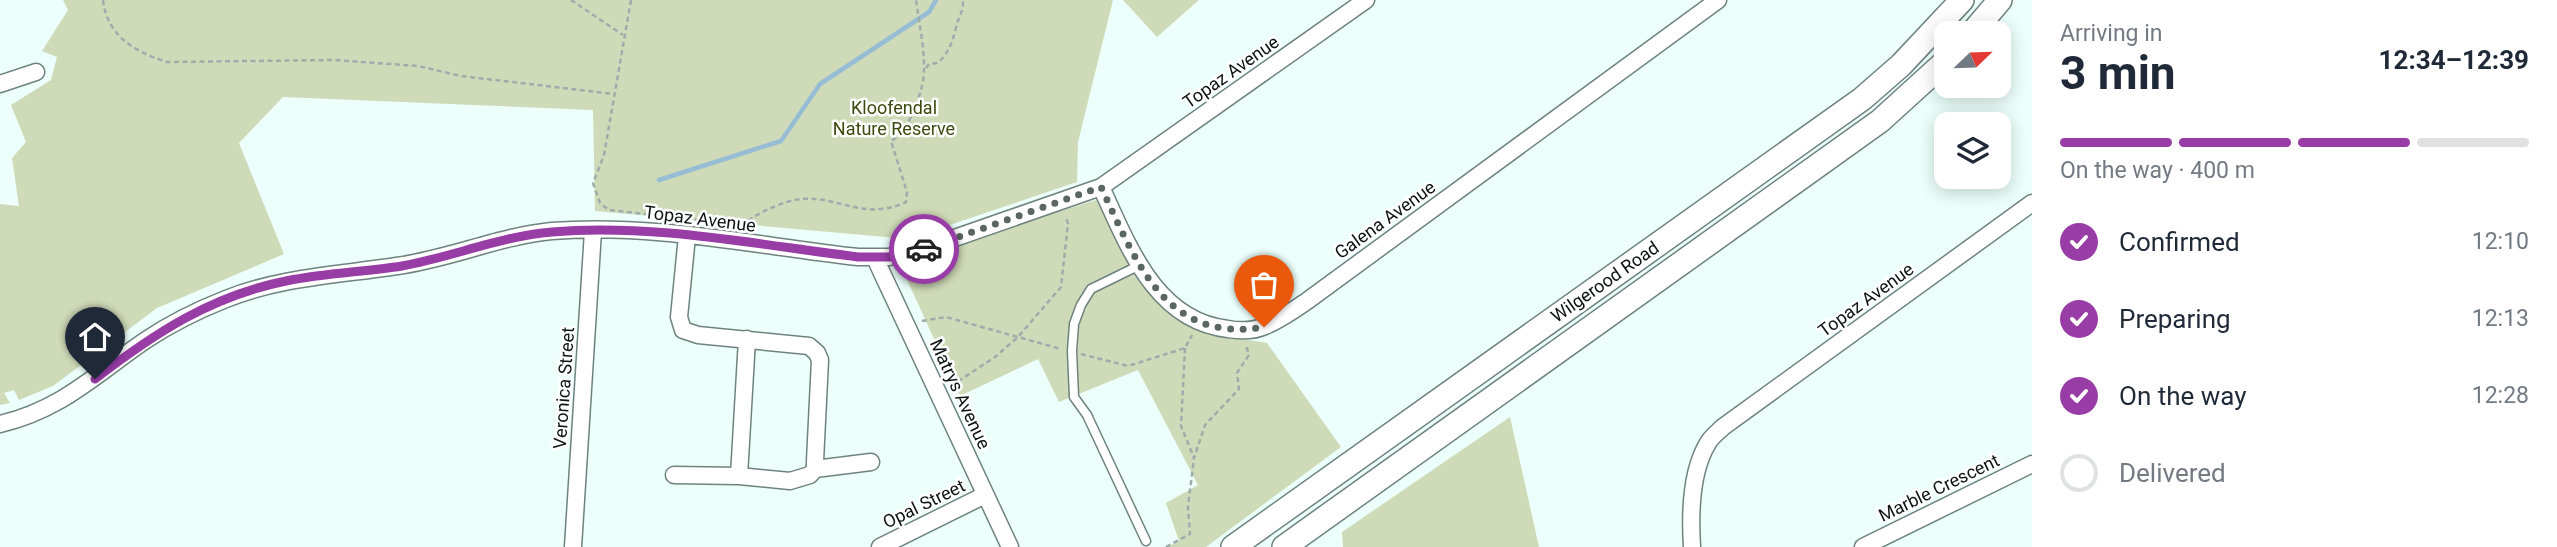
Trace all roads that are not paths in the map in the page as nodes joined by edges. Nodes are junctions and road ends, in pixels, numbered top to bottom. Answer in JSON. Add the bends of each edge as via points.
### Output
{"nodes":[{"id":1,"x":1366,"y":0,"type":"edge"},
{"id":2,"x":1718,"y":0,"type":"edge"},
{"id":3,"x":1962,"y":0,"type":"edge"},
{"id":4,"x":2000,"y":0,"type":"edge"},
{"id":5,"x":1982,"y":21,"type":"edge"},
{"id":6,"x":36,"y":72,"type":"dead end"},
{"id":7,"x":1934,"y":72,"type":"edge"},
{"id":8,"x":0,"y":84,"type":"edge"},
{"id":9,"x":1101,"y":187,"type":"junction"},
{"id":10,"x":2032,"y":203,"type":"edge"},
{"id":11,"x":593,"y":232,"type":"junction"},
{"id":12,"x":687,"y":236,"type":"junction"},
{"id":13,"x":875,"y":258,"type":"junction"},
{"id":14,"x":1140,"y":265,"type":"junction"},
{"id":15,"x":747,"y":339,"type":"junction"},
{"id":16,"x":0,"y":424,"type":"edge"},
{"id":17,"x":871,"y":463,"type":"dead end"},
{"id":18,"x":2032,"y":464,"type":"edge"},
{"id":19,"x":814,"y":469,"type":"junction"},
{"id":20,"x":674,"y":475,"type":"dead end"},
{"id":21,"x":739,"y":475,"type":"junction"},
{"id":22,"x":985,"y":495,"type":"junction"},
{"id":23,"x":1146,"y":541,"type":"dead end"},
{"id":24,"x":573,"y":547,"type":"edge"},
{"id":25,"x":880,"y":547,"type":"edge"},
{"id":26,"x":1010,"y":547,"type":"edge"},
{"id":27,"x":1233,"y":547,"type":"edge"},
{"id":28,"x":1284,"y":547,"type":"edge"},
{"id":29,"x":1692,"y":547,"type":"edge"},
{"id":30,"x":1863,"y":547,"type":"edge"}],
"edges":[{"from":1,"to":9,"type":"street","name":"Topaz Avenue"},
{"from":2,"to":14,"type":"street","name":"Galena Avenue","via":[[1307,301],[1264,327],[1243,331],[1198,323],[1177,310]]},
{"from":3,"to":27,"type":"street","name":"Wilgerood Road","via":[[1862,99]]},
{"from":4,"to":5,"type":"street"},
{"from":6,"to":8,"type":"street"},
{"from":7,"to":28,"type":"street","name":"Wilgerood Road","via":[[1880,121]]},
{"from":9,"to":13,"type":"street","name":"Topaz Avenue","via":[[923,249]]},
{"from":9,"to":14,"type":"street","name":"Galena Avenue"},
{"from":10,"to":29,"type":"street","name":"Topaz Avenue","via":[[1723,427],[1708,443],[1697,472],[1691,509]]},
{"from":11,"to":12,"type":"street","name":"Topaz Avenue"},
{"from":11,"to":16,"type":"street","name":"Topaz Avenue","via":[[551,232],[424,262],[311,276],[251,290],[169,326],[58,403]]},
{"from":11,"to":24,"type":"street","name":"Veronica Street"},
{"from":12,"to":13,"type":"street","name":"Topaz Avenue"},
{"from":12,"to":15,"type":"street","via":[[681,326],[689,333]]},
{"from":13,"to":22,"type":"street","name":"Matrys Avenue"},
{"from":14,"to":23,"type":"lane","via":[[1091,289],[1074,324],[1072,351],[1074,397],[1087,415]]},
{"from":15,"to":19,"type":"street","via":[[809,346],[817,353]]},
{"from":15,"to":21,"type":"street"},
{"from":17,"to":19,"type":"street"},
{"from":18,"to":30,"type":"street","name":"Marble Crescent"},
{"from":19,"to":21,"type":"street","via":[[810,475],[790,481]]},
{"from":20,"to":21,"type":"street"},
{"from":22,"to":25,"type":"street","name":"Opal Street"},
{"from":22,"to":26,"type":"street","name":"Matrys Avenue"}]}
